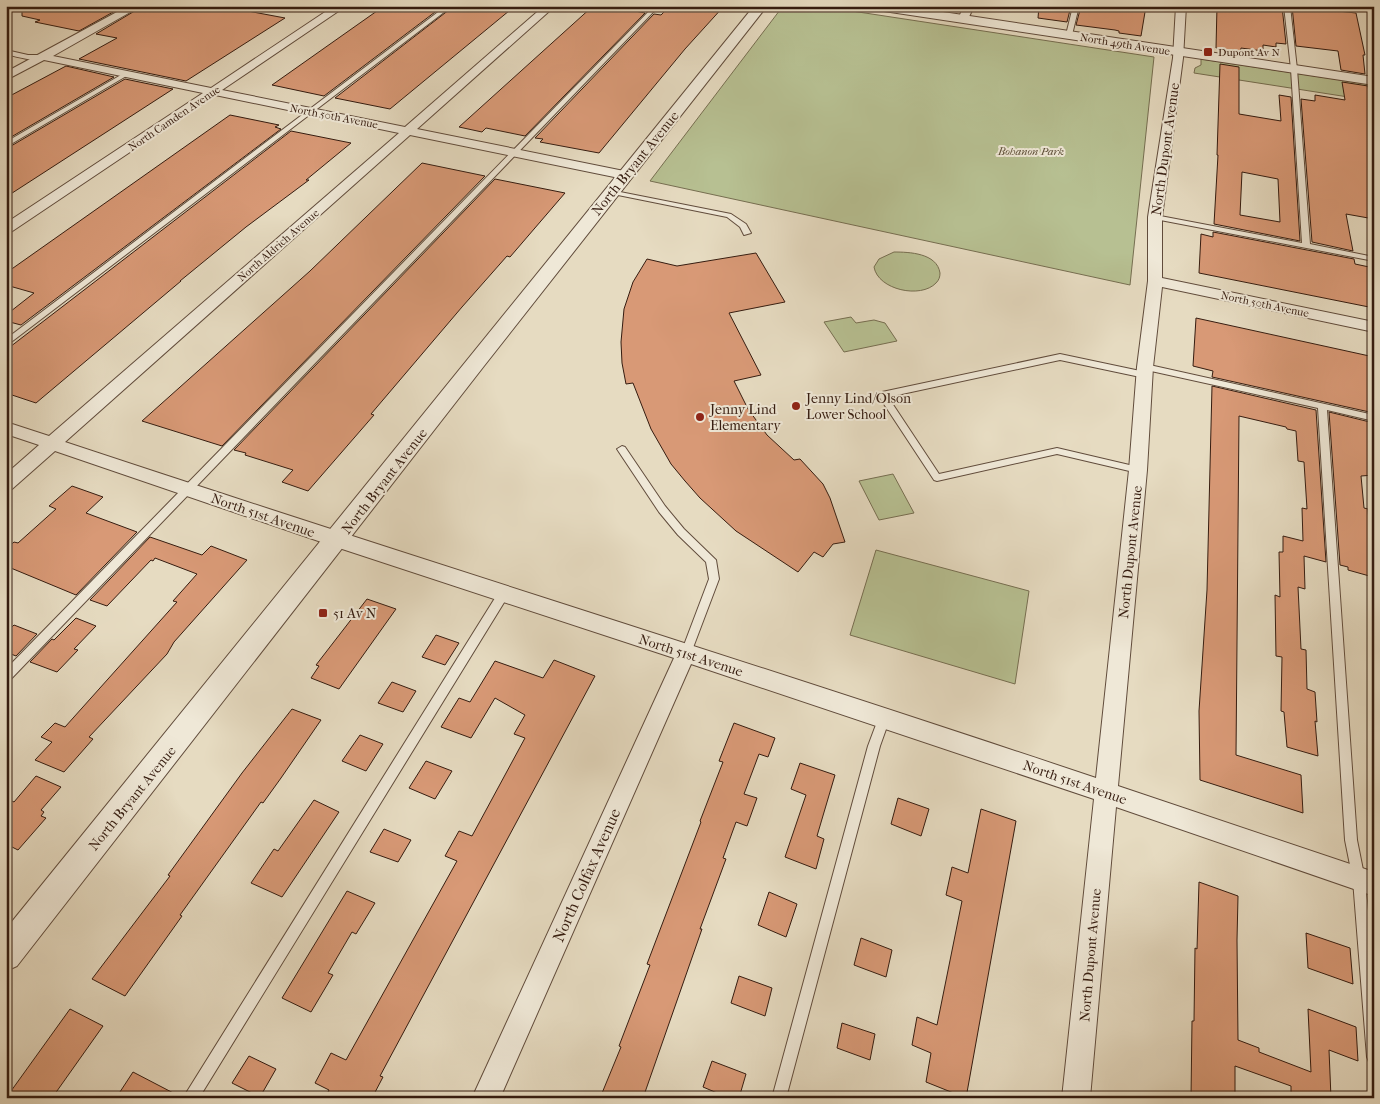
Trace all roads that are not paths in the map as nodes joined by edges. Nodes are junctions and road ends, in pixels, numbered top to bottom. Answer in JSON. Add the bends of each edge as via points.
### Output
{"nodes":[{"id":1,"x":136,"y":6,"type":"edge"},
{"id":2,"x":342,"y":6,"type":"edge"},
{"id":3,"x":450,"y":6,"type":"edge"},
{"id":4,"x":550,"y":6,"type":"edge"},
{"id":5,"x":657,"y":6,"type":"edge"},
{"id":6,"x":761,"y":6,"type":"edge"},
{"id":7,"x":877,"y":6,"type":"edge"},
{"id":8,"x":969,"y":6,"type":"edge"},
{"id":9,"x":1076,"y":6,"type":"edge"},
{"id":10,"x":1181,"y":6,"type":"edge"},
{"id":11,"x":1287,"y":6,"type":"edge"},
{"id":12,"x":963,"y":19,"type":"junction"},
{"id":13,"x":1069,"y":35,"type":"junction"},
{"id":14,"x":6,"y":52,"type":"edge"},
{"id":15,"x":1179,"y":52,"type":"junction"},
{"id":16,"x":44,"y":57,"type":"junction"},
{"id":17,"x":1294,"y":69,"type":"junction"},
{"id":18,"x":126,"y":74,"type":"junction"},
{"id":19,"x":6,"y":77,"type":"edge"},
{"id":20,"x":1374,"y":81,"type":"edge"},
{"id":21,"x":213,"y":92,"type":"junction"},
{"id":22,"x":312,"y":112,"type":"junction"},
{"id":23,"x":407,"y":131,"type":"junction"},
{"id":24,"x":6,"y":145,"type":"edge"},
{"id":25,"x":514,"y":153,"type":"junction"},
{"id":26,"x":624,"y":175,"type":"junction"},
{"id":27,"x":610,"y":192,"type":"junction"},
{"id":28,"x":1154,"y":217,"type":"junction"},
{"id":29,"x":6,"y":229,"type":"edge"},
{"id":30,"x":747,"y":233,"type":"dead end"},
{"id":31,"x":1306,"y":246,"type":"junction"},
{"id":32,"x":1374,"y":259,"type":"edge"},
{"id":33,"x":1155,"y":282,"type":"junction"},
{"id":34,"x":1374,"y":326,"type":"edge"},
{"id":35,"x":6,"y":343,"type":"edge"},
{"id":36,"x":1145,"y":371,"type":"junction"},
{"id":37,"x":1322,"y":408,"type":"junction"},
{"id":38,"x":1374,"y":418,"type":"edge"},
{"id":39,"x":6,"y":428,"type":"edge"},
{"id":40,"x":52,"y":444,"type":"junction"},
{"id":41,"x":622,"y":449,"type":"dead end"},
{"id":42,"x":1138,"y":470,"type":"junction"},
{"id":43,"x":6,"y":484,"type":"edge"},
{"id":44,"x":190,"y":489,"type":"junction"},
{"id":45,"x":337,"y":540,"type":"junction"},
{"id":46,"x":504,"y":593,"type":"junction"},
{"id":47,"x":686,"y":653,"type":"junction"},
{"id":48,"x":6,"y":677,"type":"edge"},
{"id":49,"x":884,"y":718,"type":"junction"},
{"id":50,"x":1106,"y":792,"type":"junction"},
{"id":51,"x":1367,"y":882,"type":"edge"},
{"id":52,"x":6,"y":955,"type":"edge"},
{"id":53,"x":1374,"y":1057,"type":"edge"},
{"id":54,"x":190,"y":1098,"type":"edge"},
{"id":55,"x":486,"y":1098,"type":"edge"},
{"id":56,"x":779,"y":1098,"type":"edge"},
{"id":57,"x":1076,"y":1098,"type":"edge"}],
"edges":[{"from":1,"to":16,"type":"street"},
{"from":2,"to":21,"type":"street","name":"North Camden Avenue"},
{"from":3,"to":22,"type":"lane"},
{"from":4,"to":23,"type":"street","name":"North Aldrich Avenue"},
{"from":5,"to":25,"type":"lane"},
{"from":6,"to":26,"type":"street","name":"North Bryant Avenue"},
{"from":7,"to":12,"type":"street","name":"North 49th Avenue"},
{"from":8,"to":12,"type":"street"},
{"from":9,"to":13,"type":"lane"},
{"from":10,"to":15,"type":"street","name":"North Dupont Avenue"},
{"from":11,"to":17,"type":"lane"},
{"from":12,"to":13,"type":"street","name":"North 49th Avenue"},
{"from":13,"to":15,"type":"street","name":"North 49th Avenue"},
{"from":14,"to":16,"type":"lane"},
{"from":15,"to":17,"type":"street","name":"North 49th Avenue"},
{"from":15,"to":28,"type":"street","name":"North Dupont Avenue"},
{"from":16,"to":18,"type":"street","name":"North 50th Avenue"},
{"from":16,"to":19,"type":"street"},
{"from":17,"to":20,"type":"street","name":"North 49th Avenue"},
{"from":17,"to":31,"type":"lane"},
{"from":18,"to":21,"type":"street","name":"North 50th Avenue"},
{"from":18,"to":24,"type":"lane"},
{"from":21,"to":22,"type":"street","name":"North 50th Avenue"},
{"from":21,"to":29,"type":"street","name":"North Camden Avenue"},
{"from":22,"to":23,"type":"street","name":"North 50th Avenue"},
{"from":22,"to":35,"type":"lane"},
{"from":23,"to":25,"type":"street","name":"North 50th Avenue"},
{"from":23,"to":40,"type":"street","name":"North Aldrich Avenue"},
{"from":25,"to":26,"type":"street","name":"North 50th Avenue"},
{"from":25,"to":44,"type":"lane"},
{"from":26,"to":27,"type":"street","name":"North Bryant Avenue"},
{"from":27,"to":30,"type":"lane","via":[[728,216],[744,226]]},
{"from":27,"to":45,"type":"street","name":"North Bryant Avenue"},
{"from":28,"to":31,"type":"lane"},
{"from":28,"to":33,"type":"street","name":"North Dupont Avenue"},
{"from":31,"to":32,"type":"lane"},
{"from":33,"to":34,"type":"street","name":"North 50th Avenue"},
{"from":33,"to":36,"type":"street","name":"North Dupont Avenue"},
{"from":36,"to":37,"type":"lane"},
{"from":36,"to":42,"type":"street","name":"North Dupont Avenue"},
{"from":36,"to":42,"type":"lane","via":[[1060,357],[882,395],[937,478],[1057,451]]},
{"from":37,"to":38,"type":"lane"},
{"from":37,"to":51,"type":"lane","via":[[1351,840]]},
{"from":39,"to":40,"type":"street","name":"North 51st Avenue"},
{"from":40,"to":43,"type":"street","name":"North Aldrich Avenue"},
{"from":40,"to":44,"type":"street","name":"North 51st Avenue"},
{"from":41,"to":47,"type":"lane","via":[[662,509],[711,560],[714,579]]},
{"from":42,"to":50,"type":"street","name":"North Dupont Avenue"},
{"from":44,"to":45,"type":"street","name":"North 51st Avenue"},
{"from":44,"to":48,"type":"lane"},
{"from":45,"to":46,"type":"street","name":"North 51st Avenue"},
{"from":45,"to":52,"type":"street","name":"North Bryant Avenue"},
{"from":46,"to":47,"type":"street","name":"North 51st Avenue"},
{"from":46,"to":54,"type":"lane"},
{"from":47,"to":49,"type":"street","name":"North 51st Avenue"},
{"from":47,"to":55,"type":"street","name":"North Colfax Avenue"},
{"from":49,"to":50,"type":"street","name":"North 51st Avenue"},
{"from":49,"to":56,"type":"lane"},
{"from":50,"to":51,"type":"street","name":"North 51st Avenue"},
{"from":50,"to":57,"type":"street","name":"North Dupont Avenue"},
{"from":51,"to":53,"type":"lane"}]}
